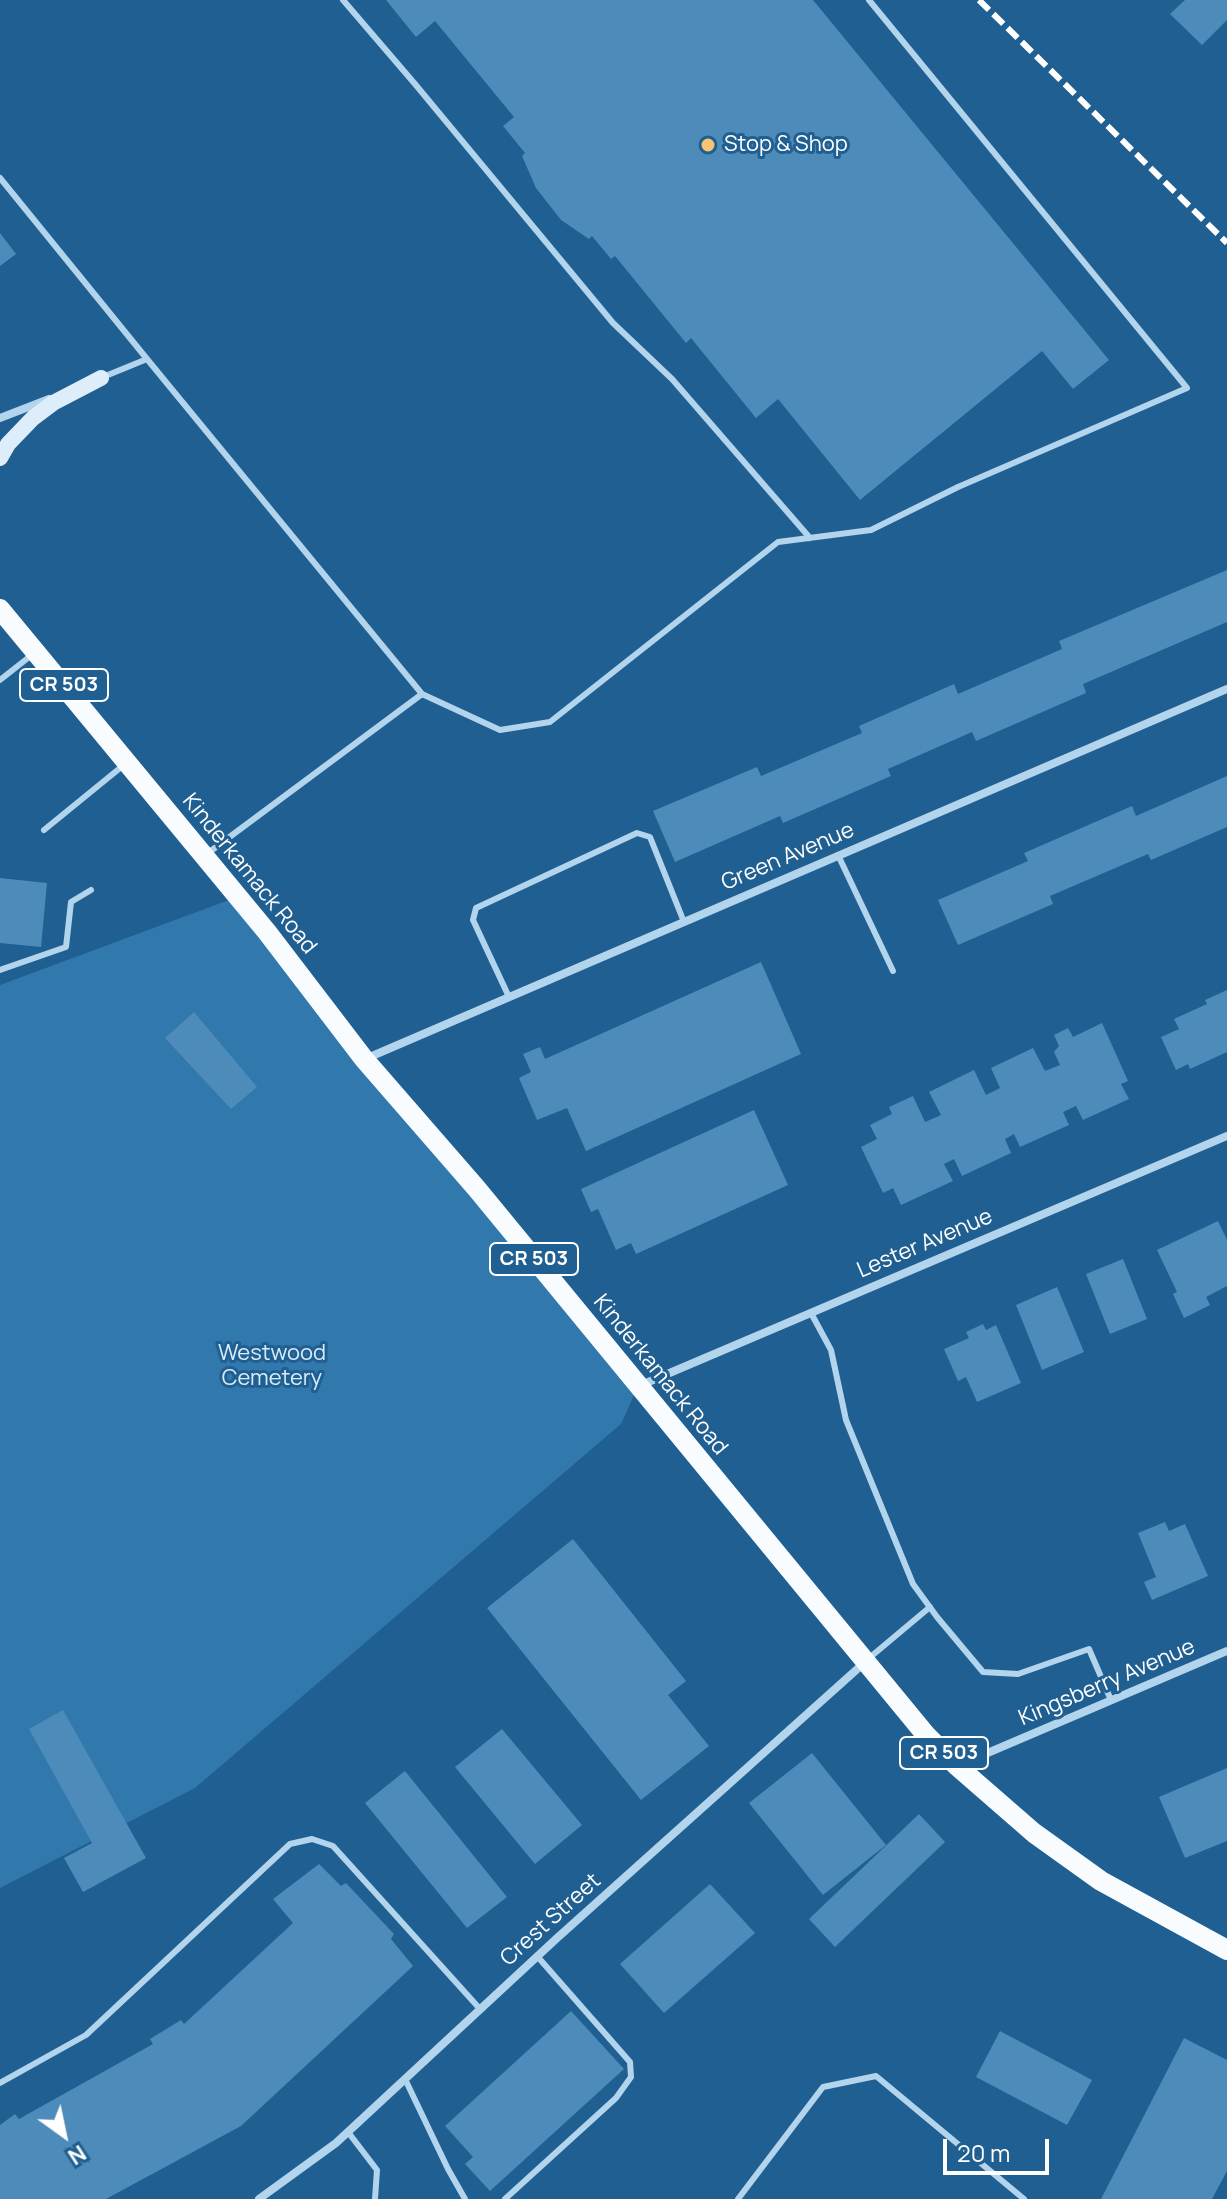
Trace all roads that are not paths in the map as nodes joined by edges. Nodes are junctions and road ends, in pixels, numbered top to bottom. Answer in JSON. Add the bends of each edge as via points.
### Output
{"nodes":[{"id":1,"x":343,"y":0,"type":"edge"},
{"id":2,"x":869,"y":0,"type":"edge"},
{"id":3,"x":0,"y":178,"type":"edge"},
{"id":4,"x":147,"y":359,"type":"junction"},
{"id":5,"x":101,"y":378,"type":"junction"},
{"id":6,"x":0,"y":418,"type":"edge"},
{"id":7,"x":0,"y":458,"type":"edge"},
{"id":8,"x":810,"y":538,"type":"junction"},
{"id":9,"x":1,"y":608,"type":"edge"},
{"id":10,"x":36,"y":652,"type":"junction"},
{"id":11,"x":0,"y":680,"type":"edge"},
{"id":12,"x":1227,"y":689,"type":"edge"},
{"id":13,"x":422,"y":694,"type":"junction"},
{"id":14,"x":127,"y":762,"type":"junction"},
{"id":15,"x":44,"y":830,"type":"dead end"},
{"id":16,"x":838,"y":855,"type":"junction"},
{"id":17,"x":204,"y":856,"type":"junction"},
{"id":18,"x":91,"y":890,"type":"dead end"},
{"id":19,"x":684,"y":922,"type":"junction"},
{"id":20,"x":0,"y":970,"type":"edge"},
{"id":21,"x":893,"y":971,"type":"dead end"},
{"id":22,"x":509,"y":997,"type":"junction"},
{"id":23,"x":364,"y":1059,"type":"junction"},
{"id":24,"x":1227,"y":1136,"type":"edge"},
{"id":25,"x":811,"y":1313,"type":"junction"},
{"id":26,"x":638,"y":1386,"type":"junction"},
{"id":27,"x":930,"y":1607,"type":"junction"},
{"id":28,"x":1227,"y":1651,"type":"edge"},
{"id":29,"x":864,"y":1663,"type":"junction"},
{"id":30,"x":1111,"y":1700,"type":"junction"},
{"id":31,"x":957,"y":1766,"type":"junction"},
{"id":32,"x":1227,"y":1950,"type":"edge"},
{"id":33,"x":537,"y":1956,"type":"junction"},
{"id":34,"x":480,"y":2009,"type":"junction"},
{"id":35,"x":405,"y":2079,"type":"junction"},
{"id":36,"x":0,"y":2083,"type":"edge"},
{"id":37,"x":348,"y":2132,"type":"junction"},
{"id":38,"x":259,"y":2199,"type":"edge"},
{"id":39,"x":375,"y":2199,"type":"edge"},
{"id":40,"x":465,"y":2199,"type":"edge"},
{"id":41,"x":505,"y":2199,"type":"edge"},
{"id":42,"x":738,"y":2199,"type":"edge"},
{"id":43,"x":1024,"y":2199,"type":"edge"}],
"edges":[{"from":1,"to":8,"type":"lane","via":[[613,323],[672,379]]},
{"from":2,"to":8,"type":"lane","via":[[1187,388],[871,530]]},
{"from":3,"to":4,"type":"lane"},
{"from":4,"to":5,"type":"lane"},
{"from":4,"to":13,"type":"lane"},
{"from":5,"to":6,"type":"street"},
{"from":5,"to":7,"type":"street","via":[[33,418]]},
{"from":8,"to":13,"type":"lane","via":[[778,542],[550,722],[500,730]]},
{"from":9,"to":10,"type":"main road","name":"Kinderkamack Road","number":"CR 503","via":[[12,630]]},
{"from":10,"to":11,"type":"lane"},
{"from":10,"to":14,"type":"main road","name":"Kinderkamack Road","number":"CR 503"},
{"from":12,"to":16,"type":"street","name":"Green Avenue"},
{"from":13,"to":17,"type":"lane"},
{"from":14,"to":15,"type":"lane"},
{"from":14,"to":17,"type":"main road","name":"Kinderkamack Road","number":"CR 503"},
{"from":16,"to":19,"type":"street","name":"Green Avenue"},
{"from":16,"to":21,"type":"lane"},
{"from":17,"to":23,"type":"main road","name":"Kinderkamack Road","number":"CR 503"},
{"from":18,"to":20,"type":"lane","via":[[71,902],[66,947]]},
{"from":19,"to":22,"type":"street","name":"Green Avenue"},
{"from":19,"to":22,"type":"lane","via":[[650,837],[637,833],[476,908],[473,920]]},
{"from":22,"to":23,"type":"street","name":"Green Avenue"},
{"from":23,"to":26,"type":"main road","name":"Kinderkamack Road","number":"CR 503"},
{"from":24,"to":25,"type":"street","name":"Lester Avenue"},
{"from":25,"to":26,"type":"street","name":"Lester Avenue"},
{"from":25,"to":27,"type":"lane","via":[[831,1350],[846,1420],[913,1584]]},
{"from":26,"to":29,"type":"main road","name":"Kinderkamack Road","number":"CR 503"},
{"from":27,"to":29,"type":"lane"},
{"from":27,"to":30,"type":"lane","via":[[983,1672],[1018,1674],[1089,1649]]},
{"from":28,"to":30,"type":"street","name":"Kingsberry Avenue"},
{"from":29,"to":31,"type":"main road","name":"Kinderkamack Road","number":"CR 503"},
{"from":29,"to":33,"type":"street","name":"Crest Street"},
{"from":30,"to":31,"type":"street","name":"Kingsberry Avenue"},
{"from":31,"to":32,"type":"main road","name":"Kinderkamack Road","number":"CR 503","via":[[1034,1833],[1101,1881]]},
{"from":33,"to":34,"type":"street","name":"Crest Street"},
{"from":33,"to":41,"type":"lane","via":[[630,2062],[631,2077],[616,2098]]},
{"from":34,"to":35,"type":"street","name":"Crest Street"},
{"from":34,"to":36,"type":"lane","via":[[333,1846],[312,1839],[290,1844],[86,2035]]},
{"from":35,"to":37,"type":"street","name":"Crest Street"},
{"from":35,"to":40,"type":"lane"},
{"from":37,"to":38,"type":"street","name":"Crest Street"},
{"from":37,"to":39,"type":"lane","via":[[377,2170]]},
{"from":42,"to":43,"type":"lane","via":[[823,2087],[876,2076]]}]}
